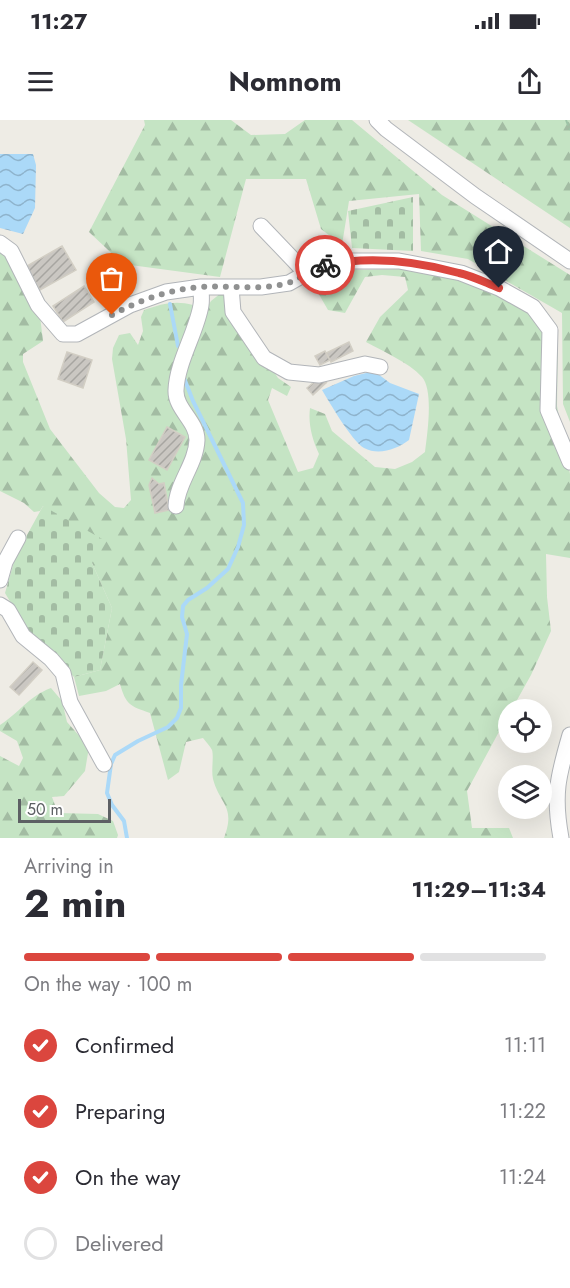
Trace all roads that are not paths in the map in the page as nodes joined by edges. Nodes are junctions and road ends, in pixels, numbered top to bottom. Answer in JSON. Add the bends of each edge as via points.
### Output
{"nodes":[{"id":1,"x":381,"y":124,"type":"edge"},
{"id":2,"x":261,"y":226,"type":"dead end"},
{"id":3,"x":0,"y":243,"type":"edge"},
{"id":4,"x":570,"y":261,"type":"edge"},
{"id":5,"x":306,"y":273,"type":"junction"},
{"id":6,"x":201,"y":287,"type":"junction"},
{"id":7,"x":231,"y":288,"type":"junction"},
{"id":8,"x":380,"y":366,"type":"dead end"},
{"id":9,"x":570,"y":462,"type":"edge"},
{"id":10,"x":176,"y":506,"type":"dead end"},
{"id":11,"x":18,"y":538,"type":"dead end"},
{"id":12,"x":0,"y":580,"type":"edge"},
{"id":13,"x":0,"y":605,"type":"edge"},
{"id":14,"x":570,"y":735,"type":"edge"},
{"id":15,"x":104,"y":764,"type":"dead end"},
{"id":16,"x":561,"y":838,"type":"edge"}],
"edges":[{"from":1,"to":4,"type":"street","via":[[475,196]]},
{"from":2,"to":5,"type":"street"},
{"from":3,"to":6,"type":"street","via":[[11,251],[38,305],[63,334],[77,334],[130,305],[166,292]]},
{"from":5,"to":7,"type":"street","via":[[289,283]]},
{"from":5,"to":9,"type":"street","via":[[342,261],[399,261],[461,273],[533,307],[550,330],[548,410]]},
{"from":6,"to":7,"type":"street"},
{"from":6,"to":10,"type":"street","via":[[201,307],[176,389],[176,398],[197,439]]},
{"from":7,"to":8,"type":"street","via":[[233,312],[264,358],[289,372],[319,375],[364,364]]},
{"from":11,"to":12,"type":"street"},
{"from":13,"to":15,"type":"street","via":[[8,610],[23,636],[63,673],[69,702]]},
{"from":14,"to":16,"type":"street","via":[[558,778],[556,811]]}]}
